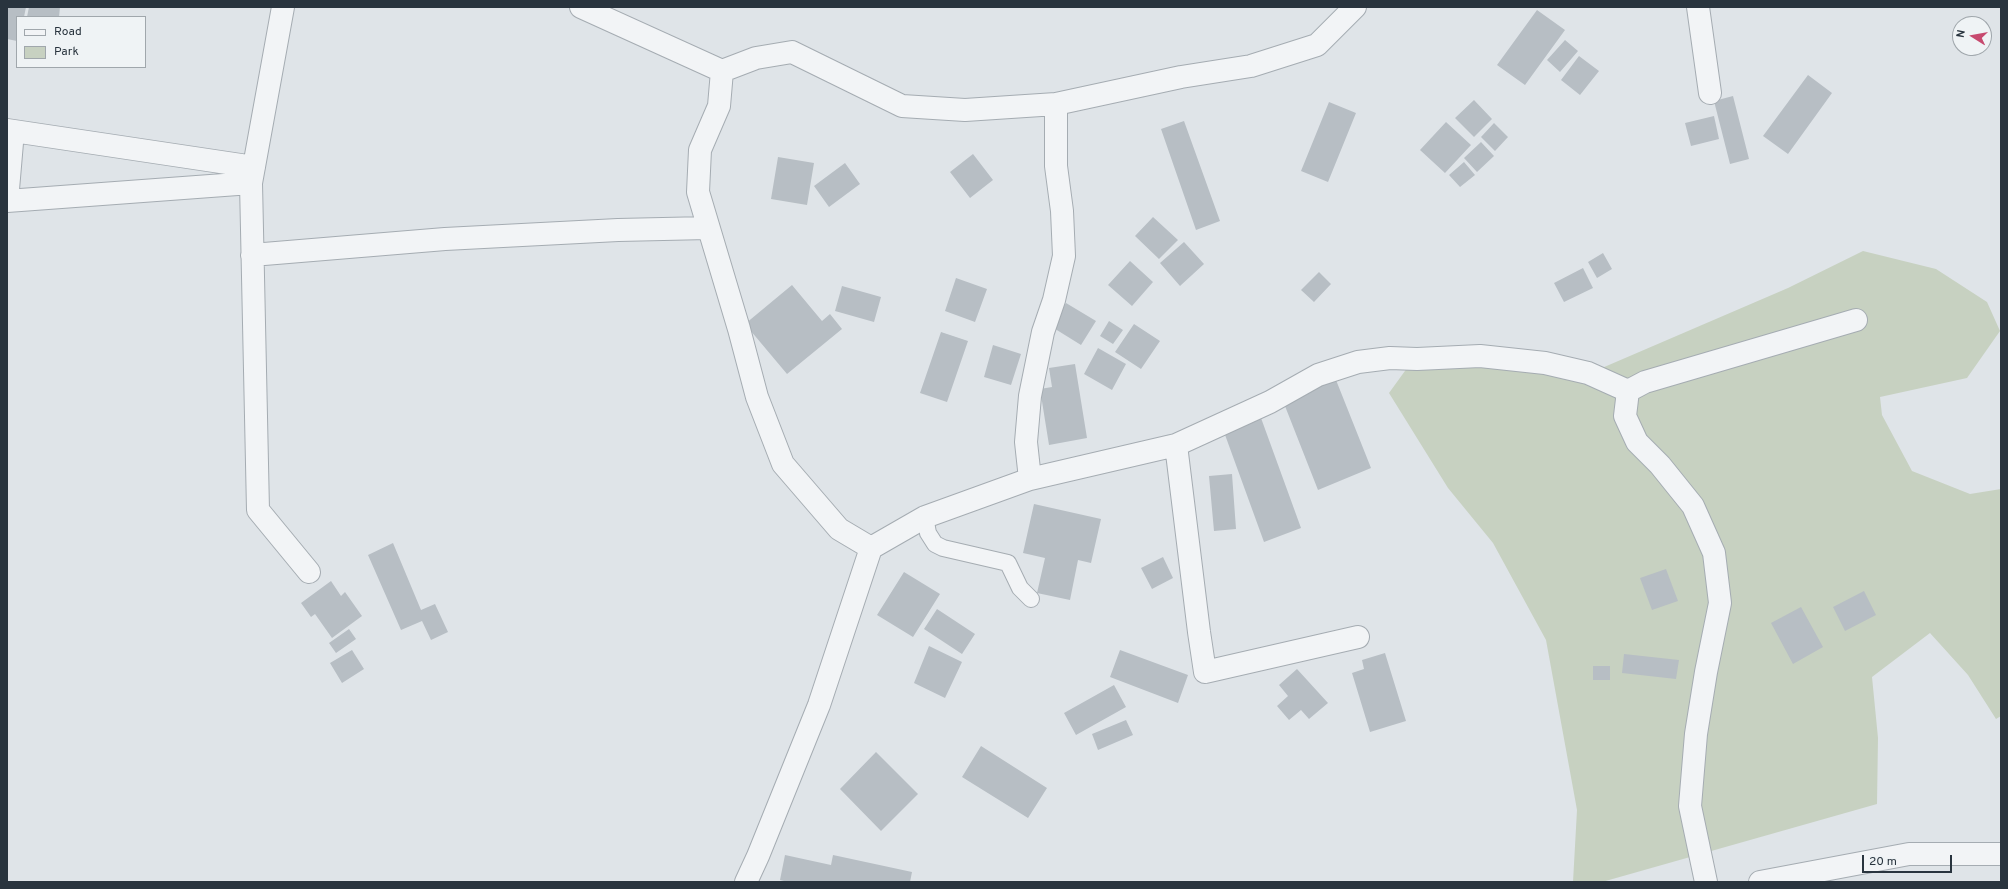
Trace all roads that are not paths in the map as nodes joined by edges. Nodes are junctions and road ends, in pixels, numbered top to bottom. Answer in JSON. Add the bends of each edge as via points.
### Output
{"nodes":[{"id":1,"x":283,"y":7,"type":"edge"},
{"id":2,"x":581,"y":7,"type":"edge"},
{"id":3,"x":1355,"y":7,"type":"edge"},
{"id":4,"x":1698,"y":7,"type":"edge"},
{"id":5,"x":722,"y":71,"type":"junction"},
{"id":6,"x":1710,"y":93,"type":"dead end"},
{"id":7,"x":1056,"y":104,"type":"junction"},
{"id":8,"x":10,"y":131,"type":"edge"},
{"id":9,"x":252,"y":175,"type":"junction"},
{"id":10,"x":7,"y":201,"type":"edge"},
{"id":11,"x":708,"y":228,"type":"junction"},
{"id":12,"x":252,"y":255,"type":"junction"},
{"id":13,"x":1856,"y":320,"type":"dead end"},
{"id":14,"x":1628,"y":391,"type":"junction"},
{"id":15,"x":1176,"y":445,"type":"junction"},
{"id":16,"x":1030,"y":479,"type":"junction"},
{"id":17,"x":925,"y":517,"type":"junction"},
{"id":18,"x":871,"y":548,"type":"junction"},
{"id":19,"x":309,"y":572,"type":"dead end"},
{"id":20,"x":1031,"y":599,"type":"dead end"},
{"id":21,"x":1358,"y":637,"type":"dead end"},
{"id":22,"x":2001,"y":854,"type":"edge"},
{"id":23,"x":746,"y":882,"type":"edge"},
{"id":24,"x":1706,"y":882,"type":"edge"},
{"id":25,"x":1760,"y":882,"type":"edge"}],
"edges":[{"from":1,"to":9,"type":"street"},
{"from":2,"to":5,"type":"street"},
{"from":3,"to":7,"type":"street","via":[[1317,45],[1251,66]]},
{"from":4,"to":6,"type":"street"},
{"from":5,"to":7,"type":"street","via":[[756,58],[792,52],[902,106],[966,110]]},
{"from":5,"to":11,"type":"street","via":[[719,106],[700,150],[698,192]]},
{"from":7,"to":16,"type":"street","via":[[1056,166],[1064,256],[1054,300],[1043,332],[1030,396],[1026,442]]},
{"from":8,"to":9,"type":"street"},
{"from":8,"to":10,"type":"street"},
{"from":9,"to":10,"type":"street"},
{"from":9,"to":12,"type":"street"},
{"from":11,"to":12,"type":"street","via":[[445,239]]},
{"from":11,"to":18,"type":"street","via":[[757,397],[783,464],[839,528]]},
{"from":12,"to":19,"type":"street","via":[[258,510]]},
{"from":13,"to":14,"type":"street","via":[[1645,382]]},
{"from":14,"to":15,"type":"street","via":[[1588,373],[1545,363],[1480,356],[1390,358],[1358,362],[1318,375],[1270,402]]},
{"from":14,"to":24,"type":"street","via":[[1625,416],[1637,442],[1660,465],[1693,506],[1714,553],[1720,603],[1704,679],[1690,806]]},
{"from":15,"to":16,"type":"street"},
{"from":15,"to":21,"type":"street","via":[[1205,672]]},
{"from":16,"to":17,"type":"street"},
{"from":17,"to":18,"type":"street"},
{"from":17,"to":20,"type":"lane","via":[[928,533],[935,544],[1008,563],[1020,588]]},
{"from":18,"to":23,"type":"street","via":[[819,705]]},
{"from":22,"to":25,"type":"street","via":[[1909,854]]}]}
